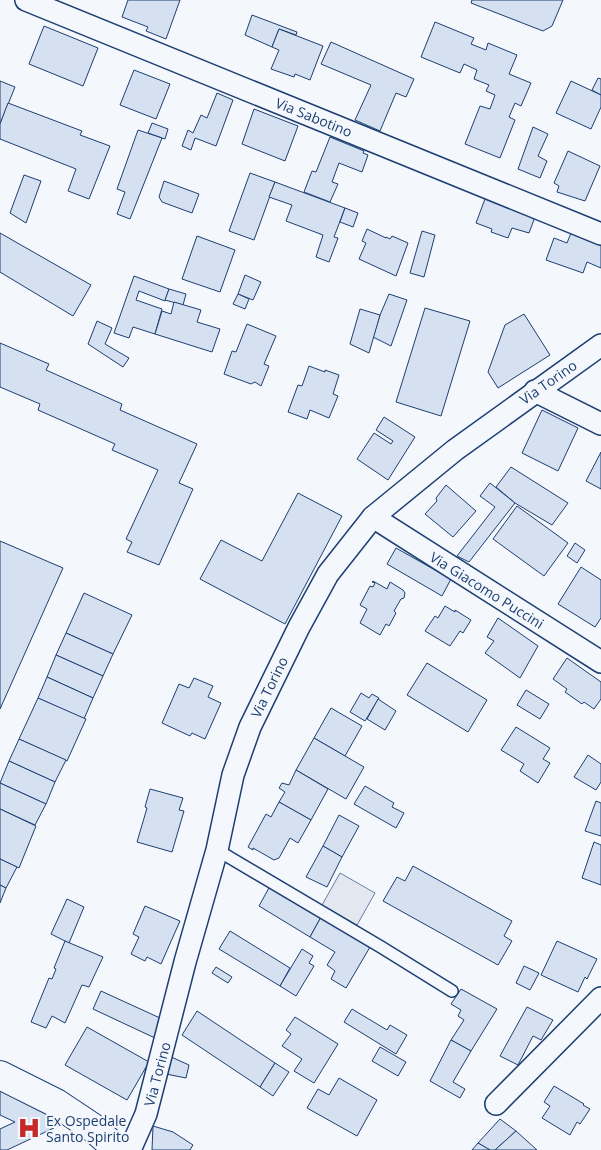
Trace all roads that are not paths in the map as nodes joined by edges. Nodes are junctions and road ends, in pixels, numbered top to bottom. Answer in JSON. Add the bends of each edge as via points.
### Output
{"nodes":[{"id":1,"x":26,"y":0,"type":"edge"},
{"id":2,"x":601,"y":234,"type":"edge"},
{"id":3,"x":601,"y":345,"type":"edge"},
{"id":4,"x":535,"y":391,"type":"junction"},
{"id":5,"x":601,"y":424,"type":"edge"},
{"id":6,"x":373,"y":518,"type":"junction"},
{"id":7,"x":601,"y":662,"type":"edge"},
{"id":8,"x":216,"y":850,"type":"junction"},
{"id":9,"x":452,"y":991,"type":"dead end"},
{"id":10,"x":601,"y":998,"type":"edge"},
{"id":11,"x":0,"y":1075,"type":"edge"},
{"id":12,"x":496,"y":1104,"type":"dead end"},
{"id":13,"x":118,"y":1150,"type":"edge"},
{"id":14,"x":130,"y":1150,"type":"edge"}],
"edges":[{"from":1,"to":2,"type":"street","name":"Via Sabotino"},
{"from":3,"to":4,"type":"street","name":"Via Torino"},
{"from":4,"to":5,"type":"street"},
{"from":4,"to":6,"type":"street","name":"Via Torino","via":[[455,450]]},
{"from":6,"to":7,"type":"street","name":"Via Giacomo Puccini"},
{"from":6,"to":8,"type":"street","name":"Via Torino","via":[[328,574],[250,727],[233,775]]},
{"from":8,"to":9,"type":"lane"},
{"from":8,"to":14,"type":"street","name":"Via Torino","via":[[146,1114]]},
{"from":10,"to":12,"type":"street"},
{"from":11,"to":13,"type":"street","via":[[56,1103],[92,1127]]}]}
